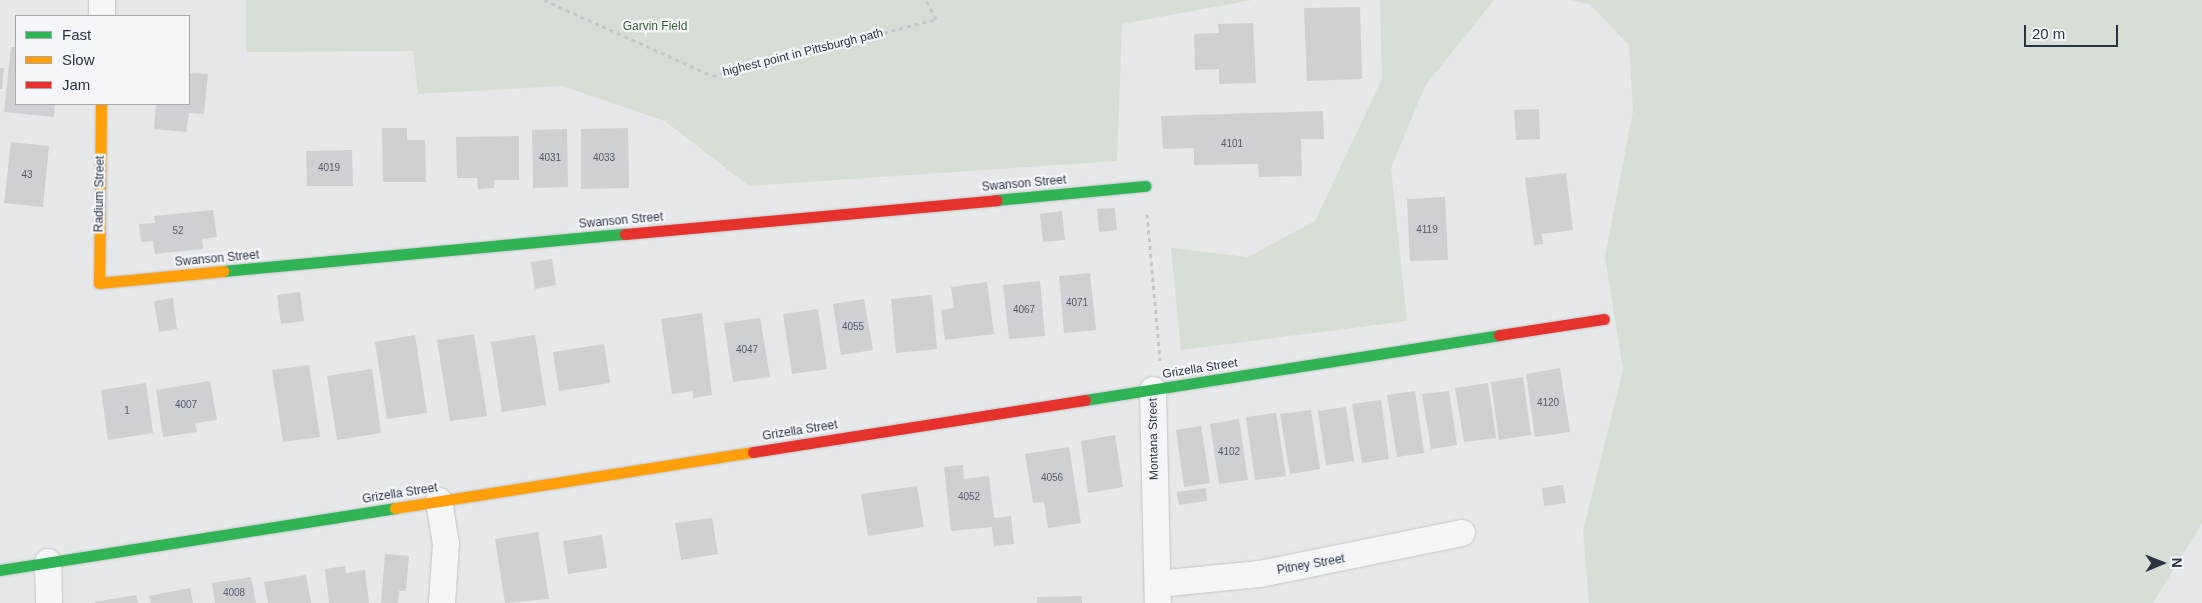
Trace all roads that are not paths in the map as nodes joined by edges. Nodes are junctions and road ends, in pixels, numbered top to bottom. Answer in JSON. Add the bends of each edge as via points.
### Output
{"nodes":[{"id":1,"x":102,"y":0,"type":"edge"},
{"id":2,"x":102,"y":15,"type":"edge"},
{"id":3,"x":101,"y":105,"type":"edge"},
{"id":4,"x":1145,"y":186,"type":"road end"},
{"id":5,"x":99,"y":283,"type":"joint"},
{"id":6,"x":1604,"y":320,"type":"dead end"},
{"id":7,"x":1153,"y":390,"type":"junction"},
{"id":8,"x":439,"y":501,"type":"junction"},
{"id":9,"x":1462,"y":533,"type":"dead end"},
{"id":10,"x":48,"y":562,"type":"junction"},
{"id":11,"x":0,"y":570,"type":"edge"},
{"id":12,"x":1158,"y":594,"type":"edge"},
{"id":13,"x":49,"y":603,"type":"edge"},
{"id":14,"x":442,"y":603,"type":"edge"}],
"edges":[{"from":1,"to":2,"type":"street"},
{"from":3,"to":5,"type":"street","name":"Radium Street"},
{"from":4,"to":5,"type":"street","name":"Swanson Street"},
{"from":6,"to":7,"type":"street","name":"Grizella Street"},
{"from":7,"to":8,"type":"street","name":"Grizella Street"},
{"from":7,"to":12,"type":"street","name":"Montana Street"},
{"from":8,"to":10,"type":"street","name":"Grizella Street"},
{"from":8,"to":14,"type":"street","via":[[446,544]]},
{"from":9,"to":12,"type":"street","name":"Pitney Street"},
{"from":10,"to":11,"type":"street","name":"Grizella Street"},
{"from":10,"to":13,"type":"street"}]}
